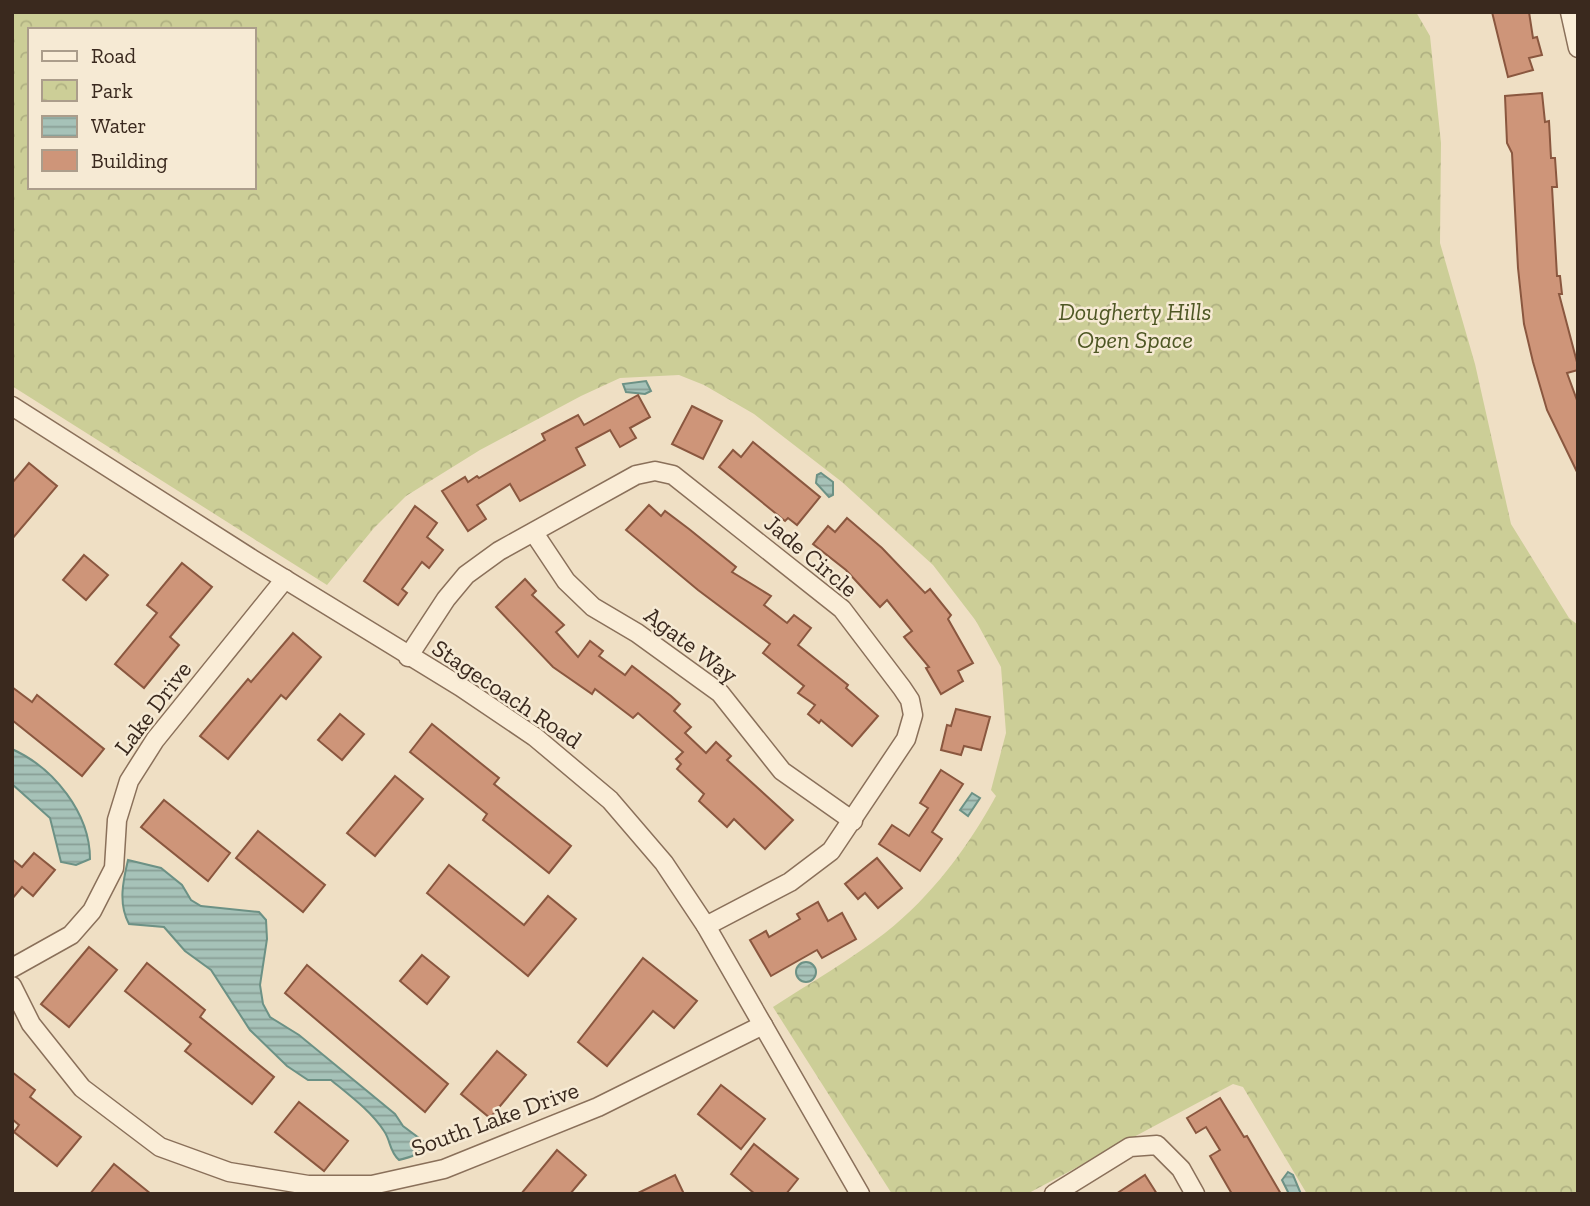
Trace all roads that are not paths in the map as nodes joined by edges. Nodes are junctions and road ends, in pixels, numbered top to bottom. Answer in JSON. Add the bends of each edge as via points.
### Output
{"nodes":[{"id":1,"x":1570,"y":12,"type":"edge"},
{"id":2,"x":1578,"y":48,"type":"edge"},
{"id":3,"x":12,"y":406,"type":"edge"},
{"id":4,"x":534,"y":533,"type":"junction"},
{"id":5,"x":285,"y":579,"type":"junction"},
{"id":6,"x":408,"y":657,"type":"junction"},
{"id":7,"x":853,"y":821,"type":"junction"},
{"id":8,"x":706,"y":926,"type":"junction"},
{"id":9,"x":12,"y":968,"type":"edge"},
{"id":10,"x":12,"y":986,"type":"edge"},
{"id":11,"x":763,"y":1025,"type":"junction"},
{"id":12,"x":860,"y":1194,"type":"edge"},
{"id":13,"x":1054,"y":1194,"type":"edge"},
{"id":14,"x":1195,"y":1194,"type":"edge"}],
"edges":[{"from":1,"to":2,"type":"street"},
{"from":3,"to":5,"type":"street","name":"Stagecoach Road"},
{"from":4,"to":6,"type":"street","name":"Jade Circle","via":[[466,575]]},
{"from":4,"to":7,"type":"street","name":"Agate Way","via":[[566,581],[593,607],[637,632],[720,693],[782,771]]},
{"from":4,"to":7,"type":"street","name":"Jade Circle","via":[[636,475],[654,471],[673,475],[842,610],[902,688],[913,715],[906,739]]},
{"from":5,"to":6,"type":"street","name":"Stagecoach Road"},
{"from":5,"to":9,"type":"street","name":"Lake Drive","via":[[155,740],[129,781],[117,820],[114,868],[92,911],[71,935]]},
{"from":6,"to":8,"type":"street","name":"Stagecoach Road","via":[[535,737],[610,800],[664,863]]},
{"from":7,"to":8,"type":"street","name":"Jade Circle","via":[[811,869]]},
{"from":8,"to":11,"type":"street","name":"Stagecoach Road"},
{"from":10,"to":11,"type":"street","name":"South Lake Drive","via":[[31,1024],[82,1088],[160,1147],[229,1172],[308,1185],[372,1185],[444,1169],[598,1107]]},
{"from":11,"to":12,"type":"street","name":"Stagecoach Road"},
{"from":13,"to":14,"type":"street","via":[[1130,1147],[1157,1146],[1181,1169]]}]}
